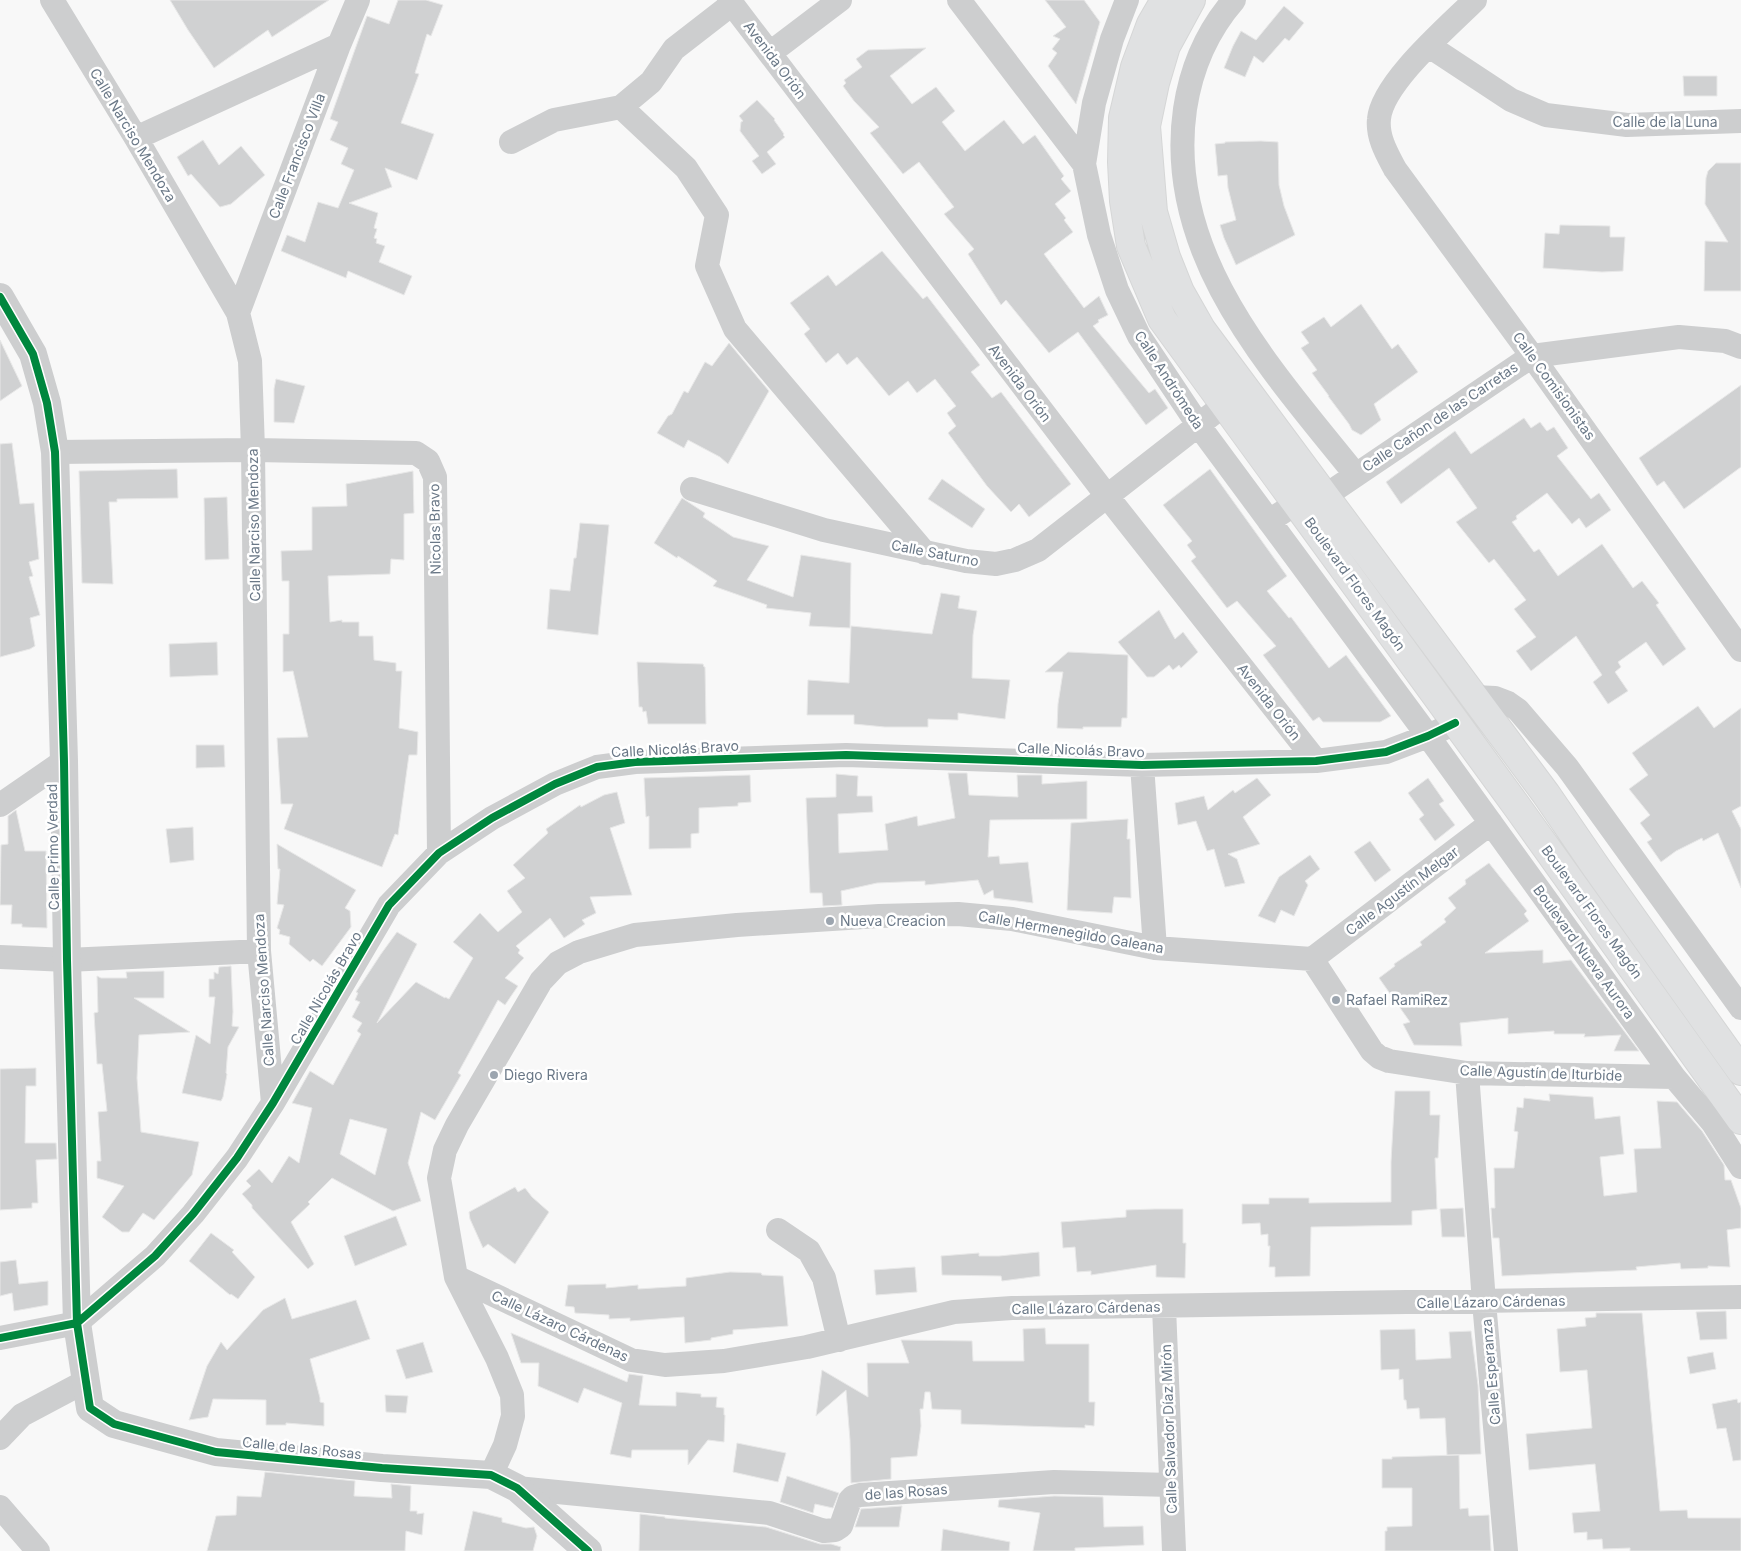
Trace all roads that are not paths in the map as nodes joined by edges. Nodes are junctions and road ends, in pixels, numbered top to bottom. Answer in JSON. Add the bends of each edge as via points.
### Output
{"nodes":[{"id":1,"x":52,"y":0,"type":"edge"},
{"id":2,"x":358,"y":0,"type":"edge"},
{"id":3,"x":840,"y":0,"type":"edge"},
{"id":4,"x":960,"y":0,"type":"edge"},
{"id":5,"x":1127,"y":0,"type":"edge"},
{"id":6,"x":1165,"y":0,"type":"edge"},
{"id":7,"x":1191,"y":0,"type":"edge"},
{"id":8,"x":1234,"y":0,"type":"edge"},
{"id":9,"x":1475,"y":0,"type":"edge"},
{"id":10,"x":731,"y":2,"type":"edge"},
{"id":11,"x":339,"y":45,"type":"junction"},
{"id":12,"x":1429,"y":46,"type":"junction"},
{"id":13,"x":770,"y":53,"type":"junction"},
{"id":14,"x":621,"y":107,"type":"junction"},
{"id":15,"x":1741,"y":121,"type":"edge"},
{"id":16,"x":136,"y":138,"type":"junction"},
{"id":17,"x":511,"y":142,"type":"dead end"},
{"id":18,"x":1084,"y":164,"type":"junction"},
{"id":19,"x":0,"y":297,"type":"edge"},
{"id":20,"x":238,"y":314,"type":"junction"},
{"id":21,"x":1162,"y":319,"type":"junction"},
{"id":22,"x":1139,"y":336,"type":"junction"},
{"id":23,"x":1741,"y":347,"type":"edge"},
{"id":24,"x":1532,"y":356,"type":"junction"},
{"id":25,"x":1224,"y":406,"type":"junction"},
{"id":26,"x":1199,"y":426,"type":"junction"},
{"id":27,"x":253,"y":450,"type":"junction"},
{"id":28,"x":55,"y":452,"type":"junction"},
{"id":29,"x":1355,"y":474,"type":"junction"},
{"id":30,"x":692,"y":489,"type":"dead end"},
{"id":31,"x":1107,"y":496,"type":"junction"},
{"id":32,"x":1325,"y":496,"type":"junction"},
{"id":33,"x":1297,"y":503,"type":"junction"},
{"id":34,"x":1269,"y":521,"type":"junction"},
{"id":35,"x":925,"y":553,"type":"junction"},
{"id":36,"x":1741,"y":650,"type":"edge"},
{"id":37,"x":1474,"y":697,"type":"junction"},
{"id":38,"x":1455,"y":723,"type":"junction"},
{"id":39,"x":1428,"y":736,"type":"junction"},
{"id":40,"x":64,"y":761,"type":"junction"},
{"id":41,"x":1316,"y":762,"type":"junction"},
{"id":42,"x":1142,"y":765,"type":"junction"},
{"id":43,"x":0,"y":805,"type":"edge"},
{"id":44,"x":1491,"y":823,"type":"junction"},
{"id":45,"x":439,"y":853,"type":"junction"},
{"id":46,"x":1155,"y":948,"type":"junction"},
{"id":47,"x":259,"y":951,"type":"junction"},
{"id":48,"x":0,"y":957,"type":"edge"},
{"id":49,"x":1312,"y":959,"type":"junction"},
{"id":50,"x":67,"y":960,"type":"junction"},
{"id":51,"x":1741,"y":1008,"type":"edge"},
{"id":52,"x":1741,"y":1071,"type":"edge"},
{"id":53,"x":1467,"y":1073,"type":"junction"},
{"id":54,"x":1674,"y":1077,"type":"junction"},
{"id":55,"x":273,"y":1103,"type":"junction"},
{"id":56,"x":1741,"y":1120,"type":"edge"},
{"id":57,"x":1741,"y":1167,"type":"edge"},
{"id":58,"x":778,"y":1230,"type":"dead end"},
{"id":59,"x":456,"y":1277,"type":"junction"},
{"id":60,"x":1741,"y":1297,"type":"edge"},
{"id":61,"x":1484,"y":1302,"type":"junction"},
{"id":62,"x":1164,"y":1307,"type":"junction"},
{"id":63,"x":77,"y":1322,"type":"junction"},
{"id":64,"x":0,"y":1338,"type":"edge"},
{"id":65,"x":839,"y":1340,"type":"junction"},
{"id":66,"x":86,"y":1381,"type":"junction"},
{"id":67,"x":90,"y":1408,"type":"joint"},
{"id":68,"x":0,"y":1438,"type":"edge"},
{"id":69,"x":491,"y":1476,"type":"junction"},
{"id":70,"x":1171,"y":1485,"type":"junction"},
{"id":71,"x":517,"y":1488,"type":"junction"},
{"id":72,"x":0,"y":1507,"type":"edge"},
{"id":73,"x":38,"y":1551,"type":"edge"},
{"id":74,"x":588,"y":1551,"type":"edge"},
{"id":75,"x":1174,"y":1551,"type":"edge"},
{"id":76,"x":1506,"y":1551,"type":"edge"}],
"edges":[{"from":1,"to":16,"type":"street","name":"Calle Narciso Mendoza"},
{"from":2,"to":11,"type":"street","name":"Calle Francisco Villa"},
{"from":3,"to":13,"type":"street"},
{"from":4,"to":18,"type":"street","name":"Calle Andrómeda"},
{"from":5,"to":18,"type":"street","via":[[1094,103]]},
{"from":6,"to":21,"type":"main road","name":"Boulevard Flores Magón","via":[[1151,24],[1135,67],[1124,118],[1122,162],[1131,246]]},
{"from":7,"to":32,"type":"main road","name":"Boulevard Flores Magón","via":[[1166,46],[1146,126],[1153,212],[1180,292],[1201,329]]},
{"from":8,"to":29,"type":"street","via":[[1206,39],[1188,90],[1182,149],[1185,184],[1196,232],[1222,292],[1265,361]]},
{"from":9,"to":12,"type":"street"},
{"from":10,"to":13,"type":"street","name":"Avenida Orión"},
{"from":10,"to":14,"type":"street","via":[[674,49],[651,82]]},
{"from":11,"to":16,"type":"street"},
{"from":11,"to":20,"type":"street","name":"Calle Francisco Villa"},
{"from":12,"to":15,"type":"street","name":"Calle de la Luna","via":[[1511,100],[1546,115],[1627,125]]},
{"from":12,"to":24,"type":"street","name":"Calle Comisionistas","via":[[1399,76],[1386,97],[1379,119],[1383,146],[1396,169]]},
{"from":13,"to":31,"type":"street","name":"Avenida Orión"},
{"from":14,"to":17,"type":"street","via":[[554,120]]},
{"from":14,"to":35,"type":"street","via":[[686,168],[718,215],[707,266],[735,329]]},
{"from":16,"to":20,"type":"street","name":"Calle Narciso Mendoza"},
{"from":18,"to":22,"type":"street","name":"Calle Andrómeda","via":[[1098,235],[1117,290]]},
{"from":19,"to":28,"type":"street","name":"Calle Primo Verdad","via":[[33,354],[47,402]]},
{"from":20,"to":27,"type":"street","name":"Calle Narciso Mendoza","via":[[250,361]]},
{"from":21,"to":22,"type":"street"},
{"from":21,"to":25,"type":"main road","name":"Boulevard Flores Magón"},
{"from":22,"to":26,"type":"street","name":"Calle Andrómeda"},
{"from":23,"to":24,"type":"street","name":"Calle Cañon de las Carretas","via":[[1725,341],[1679,337]]},
{"from":24,"to":29,"type":"street","name":"Calle Cañon de las Carretas"},
{"from":24,"to":36,"type":"street","name":"Calle Comisionistas"},
{"from":25,"to":26,"type":"street","name":"Calle Saturno"},
{"from":25,"to":33,"type":"main road","name":"Boulevard Flores Magón"},
{"from":26,"to":31,"type":"street","name":"Calle Saturno"},
{"from":26,"to":34,"type":"street","name":"Calle Andrómeda"},
{"from":27,"to":28,"type":"street","name":"Nicolas Bravo"},
{"from":27,"to":45,"type":"street","name":"Nicolas Bravo","via":[[416,453],[428,461],[435,477]]},
{"from":27,"to":47,"type":"street","name":"Calle Narciso Mendoza"},
{"from":28,"to":40,"type":"street","name":"Calle Primo Verdad"},
{"from":29,"to":32,"type":"street","name":"Calle Cañon de las Carretas"},
{"from":30,"to":35,"type":"street","name":"Calle Saturno","via":[[824,530]]},
{"from":31,"to":35,"type":"street","name":"Calle Saturno","via":[[1038,550],[1015,560],[996,564]]},
{"from":31,"to":41,"type":"street","name":"Avenida Orión"},
{"from":32,"to":33,"type":"street","name":"Calle Cañon de las Carretas"},
{"from":32,"to":37,"type":"main road","name":"Boulevard Flores Magón"},
{"from":33,"to":34,"type":"street","name":"Calle Cañon de las Carretas"},
{"from":33,"to":38,"type":"main road","name":"Boulevard Flores Magón"},
{"from":34,"to":39,"type":"street","name":"Calle Andrómeda"},
{"from":37,"to":51,"type":"street","via":[[1495,698],[1518,710],[1567,767]]},
{"from":37,"to":52,"type":"main road","name":"Boulevard Flores Magón"},
{"from":38,"to":39,"type":"street","name":"Calle Nicolás Bravo"},
{"from":38,"to":56,"type":"main road","name":"Boulevard Flores Magón"},
{"from":39,"to":41,"type":"street","name":"Calle Nicolás Bravo","via":[[1386,752]]},
{"from":39,"to":44,"type":"street","name":"Boulevard Nueva Aurora"},
{"from":40,"to":43,"type":"street"},
{"from":40,"to":50,"type":"street","name":"Calle Primo Verdad"},
{"from":41,"to":42,"type":"street","name":"Calle Nicolás Bravo"},
{"from":42,"to":45,"type":"street","name":"Calle Nicolás Bravo","via":[[846,755],[596,766],[492,818]]},
{"from":42,"to":46,"type":"street"},
{"from":44,"to":49,"type":"street","name":"Calle Agustín Melgar"},
{"from":44,"to":54,"type":"street","name":"Boulevard Nueva Aurora"},
{"from":45,"to":55,"type":"street","name":"Calle Nicolás Bravo","via":[[389,905]]},
{"from":46,"to":49,"type":"street","name":"Calle Hermenegildo Galeana"},
{"from":46,"to":59,"type":"street","name":"Calle Hermenegildo Galeana","via":[[1012,920],[958,914],[879,916],[635,935],[579,952],[558,964],[541,981],[445,1150],[439,1178]]},
{"from":47,"to":50,"type":"street"},
{"from":47,"to":55,"type":"street","name":"Calle Narciso Mendoza"},
{"from":48,"to":50,"type":"street"},
{"from":49,"to":53,"type":"street","name":"Calle Agustín de Iturbide","via":[[1378,1058]]},
{"from":50,"to":63,"type":"street","name":"Calle Primo Verdad"},
{"from":53,"to":54,"type":"street","name":"Calle Agustín de Iturbide"},
{"from":53,"to":61,"type":"street","name":"Calle Esperanza"},
{"from":54,"to":57,"type":"street","name":"Boulevard Nueva Aurora","via":[[1713,1123]]},
{"from":55,"to":63,"type":"street","name":"Calle Nicolás Bravo","via":[[237,1158],[193,1214],[161,1249]]},
{"from":58,"to":65,"type":"street","via":[[809,1251],[824,1278]]},
{"from":59,"to":65,"type":"street","name":"Calle Lázaro Cárdenas","via":[[631,1360],[665,1365],[724,1361]]},
{"from":59,"to":69,"type":"street","name":"Calle Hermenegildo Galeana","via":[[512,1395],[513,1416]]},
{"from":60,"to":61,"type":"street","name":"Calle Lázaro Cárdenas"},
{"from":61,"to":62,"type":"street","name":"Calle Lázaro Cárdenas"},
{"from":61,"to":76,"type":"street","name":"Calle Esperanza"},
{"from":62,"to":65,"type":"street","name":"Calle Lázaro Cárdenas","via":[[1012,1308],[954,1312]]},
{"from":62,"to":70,"type":"street","name":"Calle Salvador Díaz Mirón"},
{"from":63,"to":64,"type":"street","name":"Calle Nicolás Bravo"},
{"from":63,"to":66,"type":"street","name":"Calle Primo Verdad"},
{"from":66,"to":67,"type":"street","name":"Calle Primo Verdad"},
{"from":66,"to":68,"type":"street","via":[[22,1415]]},
{"from":67,"to":69,"type":"street","name":"Calle de las Rosas","via":[[114,1424],[216,1452]]},
{"from":69,"to":71,"type":"street","name":"Calle de las Rosas"},
{"from":70,"to":71,"type":"street","name":"de las Rosas","via":[[1054,1482],[860,1495],[850,1500],[841,1526],[824,1531],[769,1513]]},
{"from":70,"to":75,"type":"street","name":"Calle Salvador Díaz Mirón"},
{"from":71,"to":74,"type":"street","name":"Calle de las Rosas"},
{"from":72,"to":73,"type":"street"}]}
